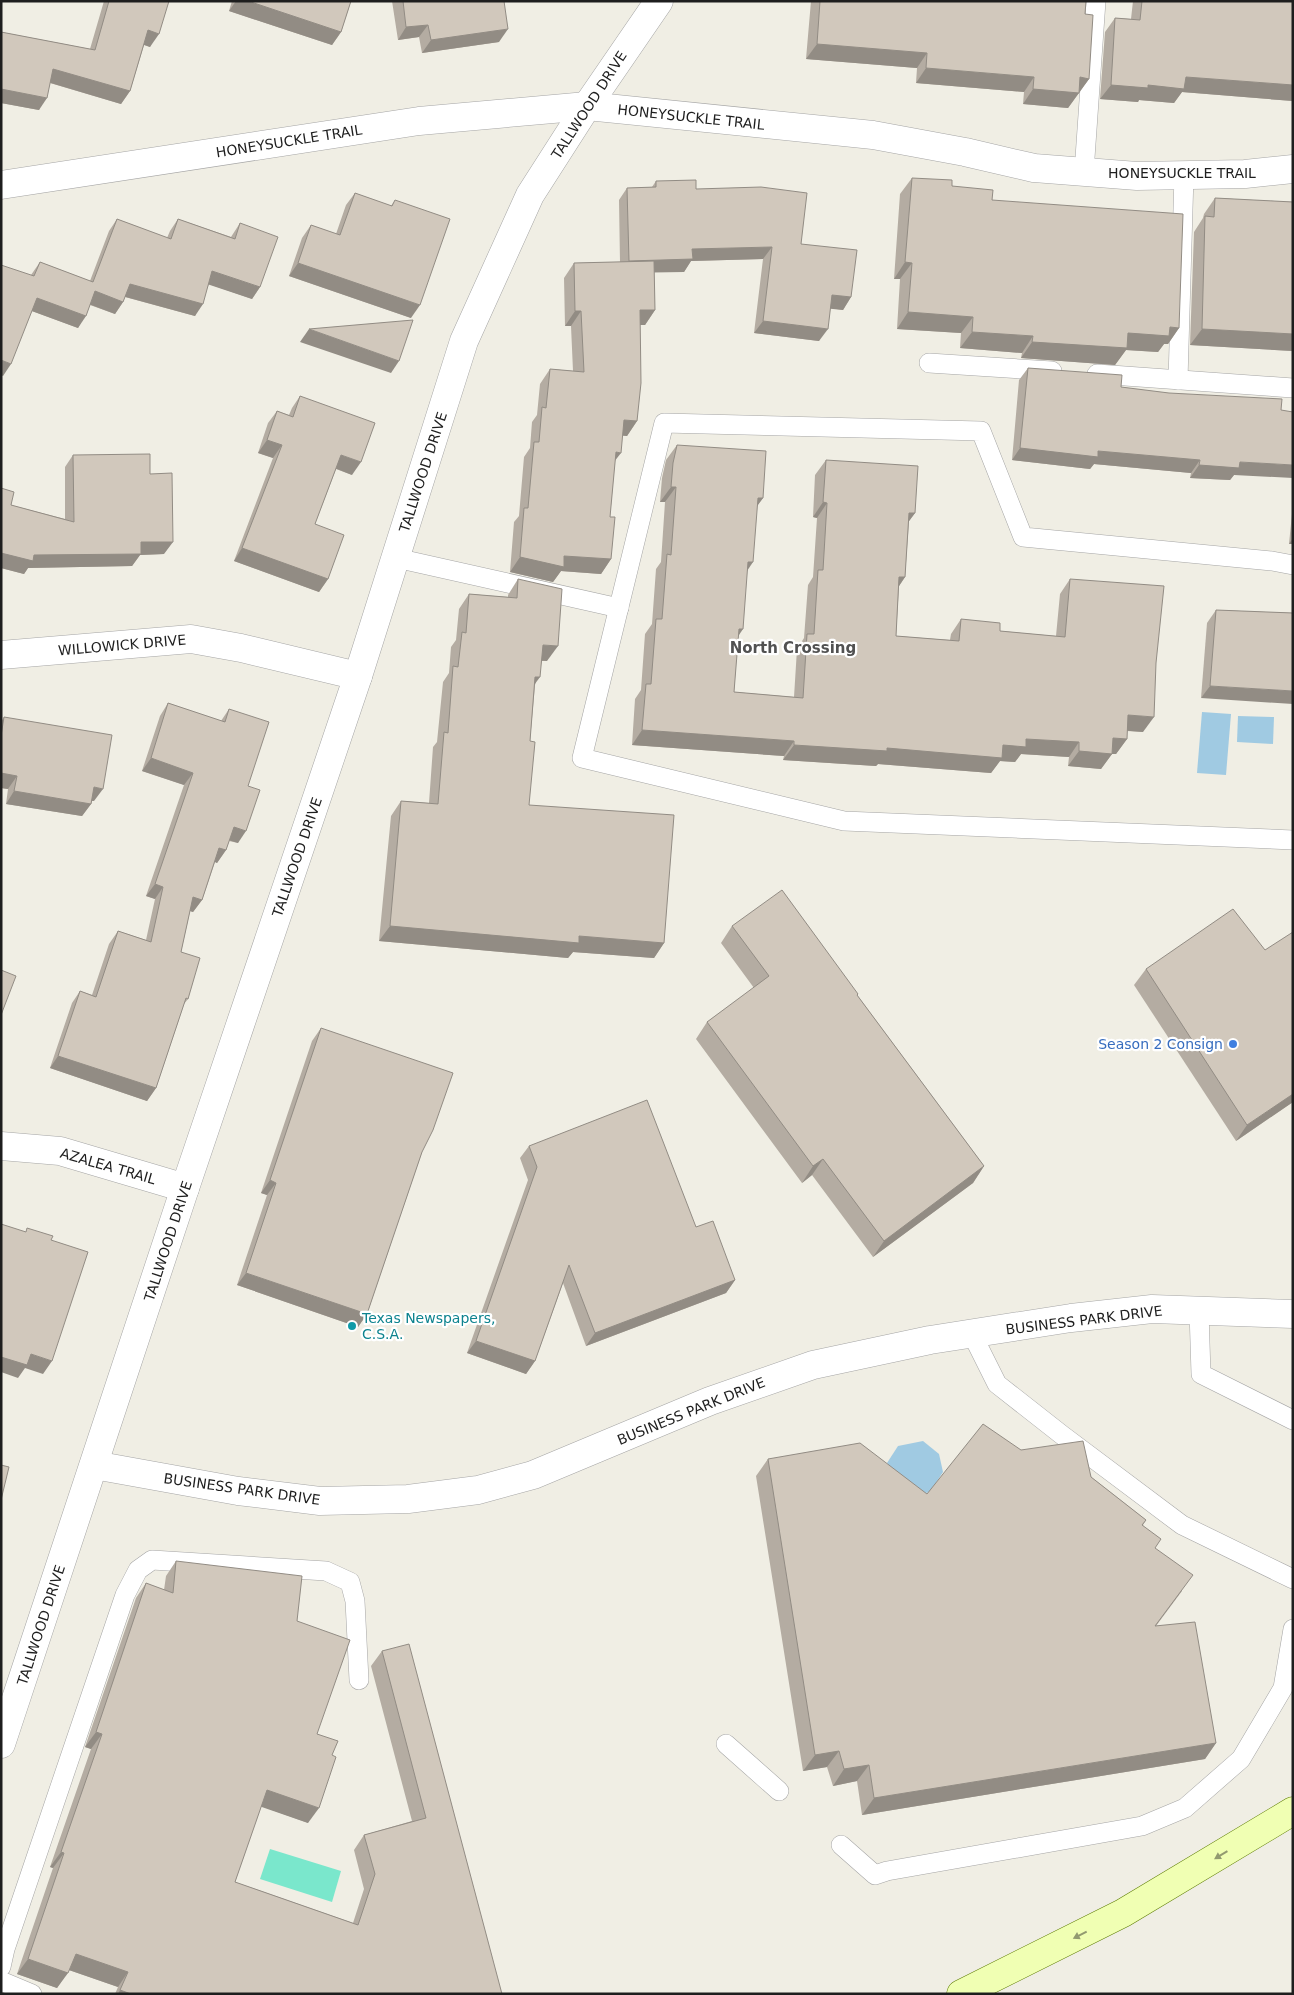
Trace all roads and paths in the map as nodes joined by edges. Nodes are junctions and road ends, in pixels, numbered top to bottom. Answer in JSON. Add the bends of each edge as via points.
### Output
{"nodes":[{"id":1,"x":659,"y":1,"type":"edge"},
{"id":2,"x":1096,"y":1,"type":"edge"},
{"id":3,"x":586,"y":106,"type":"junction"},
{"id":4,"x":1293,"y":169,"type":"edge"},
{"id":5,"x":1084,"y":172,"type":"junction"},
{"id":6,"x":1184,"y":175,"type":"junction"},
{"id":7,"x":1,"y":185,"type":"edge"},
{"id":8,"x":929,"y":363,"type":"dead end"},
{"id":9,"x":1178,"y":380,"type":"junction"},
{"id":10,"x":1293,"y":388,"type":"edge"},
{"id":11,"x":396,"y":558,"type":"junction"},
{"id":12,"x":1293,"y":565,"type":"edge"},
{"id":13,"x":619,"y":608,"type":"junction"},
{"id":14,"x":1,"y":656,"type":"edge"},
{"id":15,"x":358,"y":676,"type":"junction"},
{"id":16,"x":1293,"y":840,"type":"edge"},
{"id":17,"x":1,"y":1146,"type":"edge"},
{"id":18,"x":185,"y":1188,"type":"junction"},
{"id":19,"x":1199,"y":1311,"type":"junction"},
{"id":20,"x":1293,"y":1314,"type":"edge"},
{"id":21,"x":972,"y":1334,"type":"junction"},
{"id":22,"x":1293,"y":1420,"type":"edge"},
{"id":23,"x":94,"y":1465,"type":"junction"},
{"id":24,"x":1293,"y":1579,"type":"edge"},
{"id":25,"x":1293,"y":1629,"type":"edge"},
{"id":26,"x":359,"y":1680,"type":"dead end"},
{"id":27,"x":7,"y":1706,"type":"edge"},
{"id":28,"x":1,"y":1744,"type":"edge"},
{"id":29,"x":726,"y":1744,"type":"dead end"},
{"id":30,"x":778,"y":1791,"type":"dead end"},
{"id":31,"x":1293,"y":1798,"type":"edge"},
{"id":32,"x":1293,"y":1811,"type":"edge"},
{"id":33,"x":1254,"y":1835,"type":"junction"},
{"id":34,"x":841,"y":1845,"type":"dead end"},
{"id":35,"x":1,"y":1967,"type":"edge"},
{"id":36,"x":1,"y":1981,"type":"edge"},
{"id":37,"x":32,"y":1994,"type":"edge"},
{"id":38,"x":961,"y":1994,"type":"edge"}],
"edges":[{"from":1,"to":3,"type":"street","name":"TALLWOOD DRIVE"},
{"from":2,"to":5,"type":"lane"},
{"from":3,"to":5,"type":"street","name":"HONEYSUCKLE TRAIL","via":[[873,135],[1034,168]]},
{"from":3,"to":7,"type":"street","name":"HONEYSUCKLE TRAIL","via":[[419,121]]},
{"from":3,"to":11,"type":"street","name":"TALLWOOD DRIVE","via":[[530,195],[464,341]]},
{"from":4,"to":6,"type":"street","name":"HONEYSUCKLE TRAIL"},
{"from":5,"to":6,"type":"street","name":"HONEYSUCKLE TRAIL"},
{"from":6,"to":9,"type":"lane"},
{"from":8,"to":9,"type":"lane"},
{"from":9,"to":10,"type":"lane"},
{"from":11,"to":13,"type":"lane"},
{"from":11,"to":15,"type":"street","name":"TALLWOOD DRIVE"},
{"from":12,"to":13,"type":"lane","via":[[1023,537],[980,431],[664,423]]},
{"from":13,"to":16,"type":"lane","via":[[582,758],[844,821]]},
{"from":14,"to":15,"type":"street","name":"WILLOWICK DRIVE","via":[[191,639]]},
{"from":15,"to":18,"type":"street","name":"TALLWOOD DRIVE"},
{"from":17,"to":18,"type":"street","name":"AZALEA TRAIL","via":[[60,1151]]},
{"from":18,"to":23,"type":"street","name":"TALLWOOD DRIVE"},
{"from":19,"to":20,"type":"street","name":"BUSINESS PARK DRIVE"},
{"from":19,"to":21,"type":"street","name":"BUSINESS PARK DRIVE","via":[[1144,1310]]},
{"from":19,"to":22,"type":"lane","via":[[1201,1374]]},
{"from":21,"to":23,"type":"street","name":"BUSINESS PARK DRIVE","via":[[813,1365],[710,1401],[533,1475],[478,1490],[408,1499],[320,1501],[238,1491]]},
{"from":21,"to":24,"type":"lane","via":[[997,1384],[1062,1435],[1182,1525]]},
{"from":23,"to":27,"type":"street","name":"TALLWOOD DRIVE"},
{"from":25,"to":34,"type":"lane","via":[[1283,1688],[1241,1759],[1185,1808],[1142,1826],[887,1871],[875,1876]]},
{"from":26,"to":35,"type":"lane","via":[[350,1582],[326,1571],[152,1560],[138,1570],[122,1604]]},
{"from":27,"to":28,"type":"street","name":"TALLWOOD DRIVE"},
{"from":29,"to":30,"type":"lane"},
{"from":31,"to":33,"type":"main road"},
{"from":32,"to":33,"type":"main road"},
{"from":33,"to":38,"type":"main road","one_way":true,"via":[[1123,1913]]},
{"from":36,"to":37,"type":"lane"}]}
